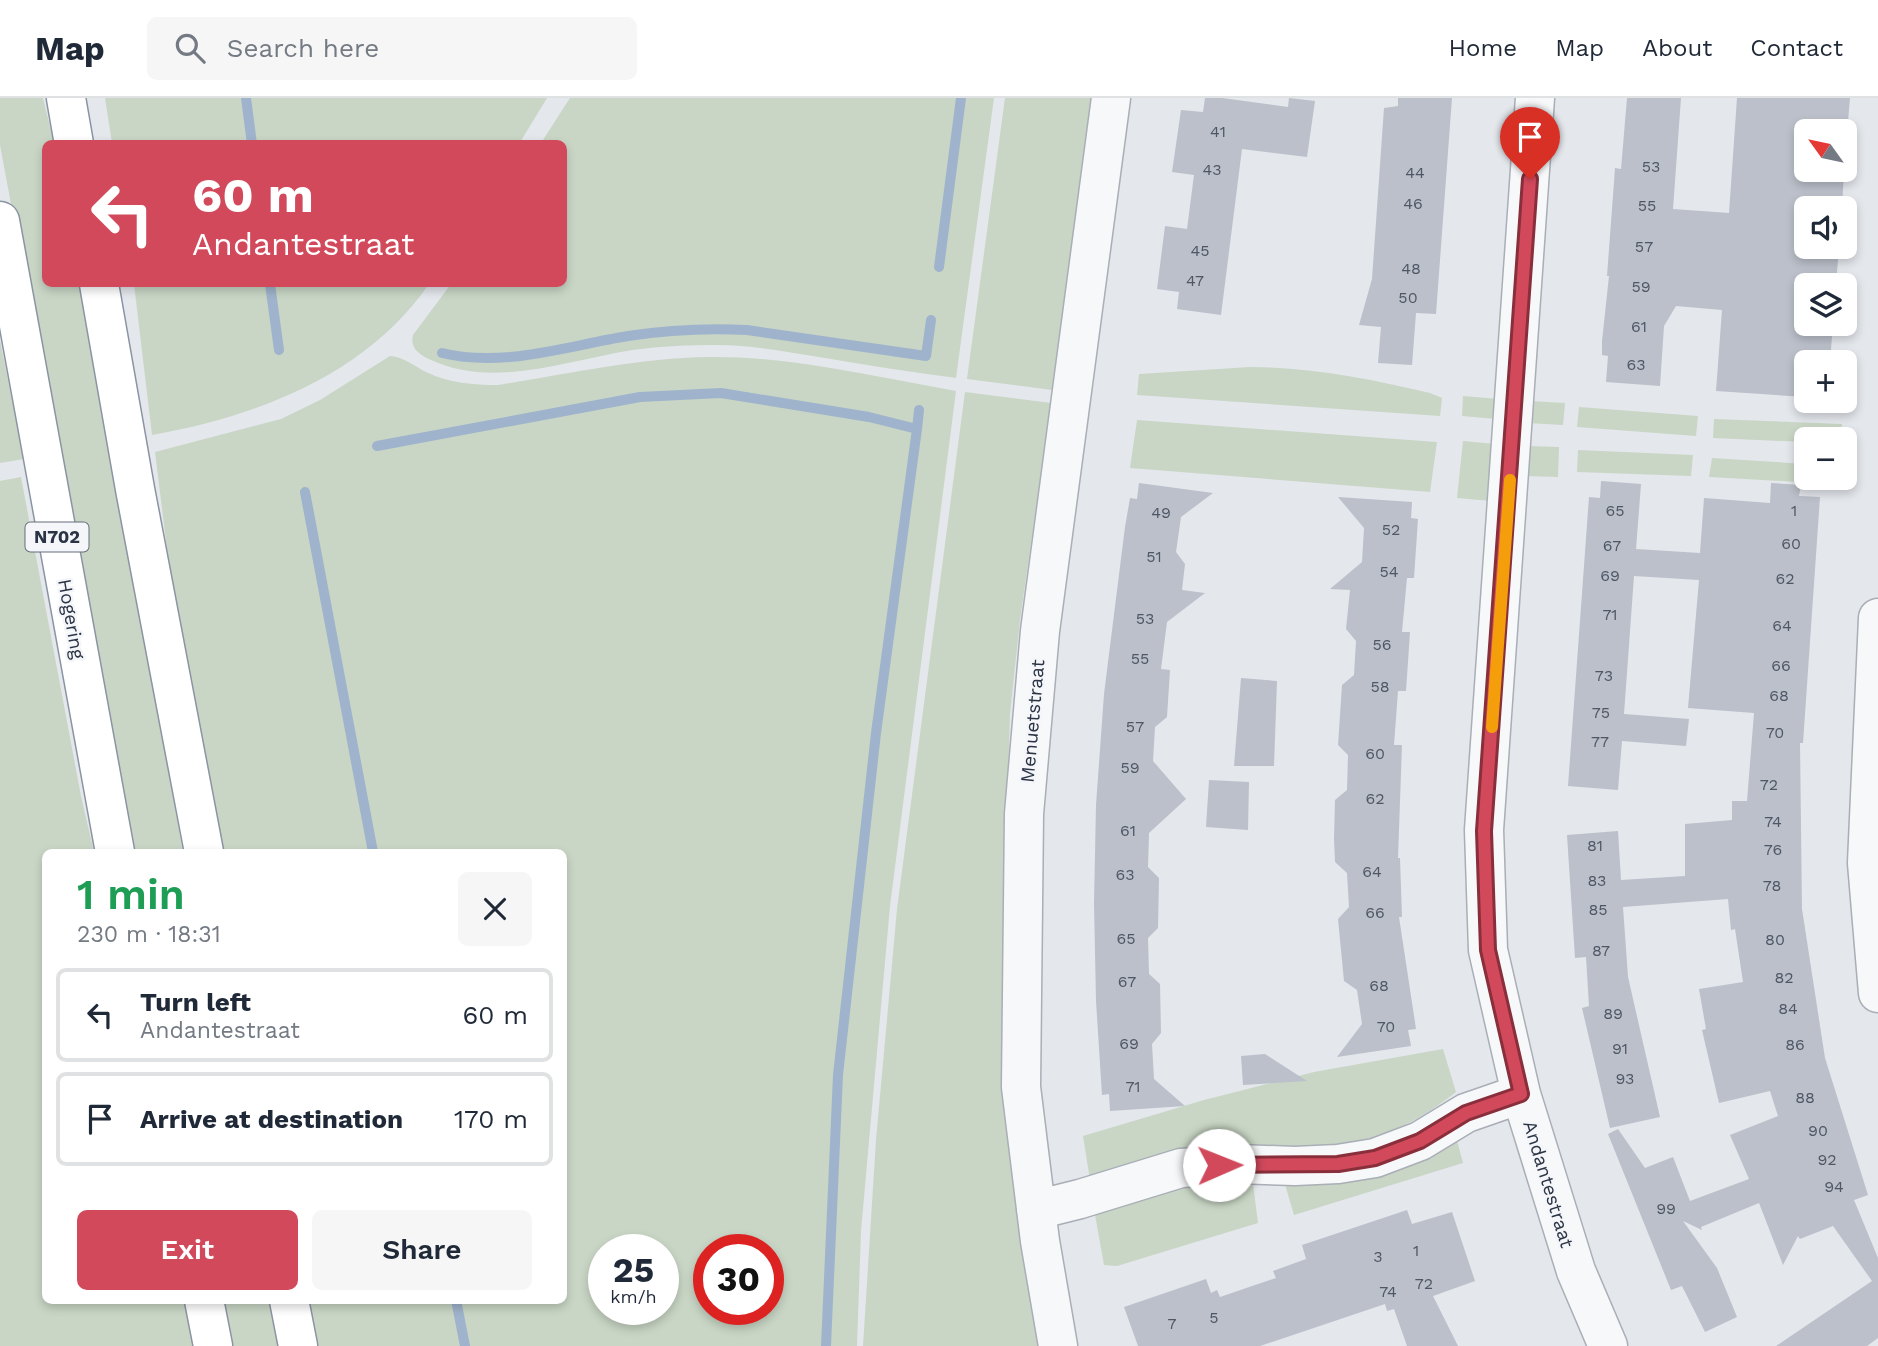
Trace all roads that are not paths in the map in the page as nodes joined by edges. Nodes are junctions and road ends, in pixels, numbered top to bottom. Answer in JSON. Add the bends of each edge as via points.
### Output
{"nodes":[{"id":1,"x":66,"y":98,"type":"edge"},
{"id":2,"x":1111,"y":98,"type":"edge"},
{"id":3,"x":1535,"y":98,"type":"edge"},
{"id":4,"x":73,"y":140,"type":"edge"},
{"id":5,"x":0,"y":221,"type":"edge"},
{"id":6,"x":100,"y":287,"type":"edge"},
{"id":7,"x":1878,"y":618,"type":"edge"},
{"id":8,"x":114,"y":849,"type":"edge"},
{"id":9,"x":203,"y":849,"type":"edge"},
{"id":10,"x":1878,"y":993,"type":"edge"},
{"id":11,"x":1521,"y":1094,"type":"junction"},
{"id":12,"x":1036,"y":1210,"type":"junction"},
{"id":13,"x":205,"y":1304,"type":"edge"},
{"id":14,"x":290,"y":1304,"type":"edge"},
{"id":15,"x":213,"y":1346,"type":"edge"},
{"id":16,"x":298,"y":1346,"type":"edge"},
{"id":17,"x":1058,"y":1346,"type":"edge"},
{"id":18,"x":1608,"y":1346,"type":"edge"}],
"edges":[{"from":1,"to":4,"type":"highway"},
{"from":2,"to":12,"type":"street","name":"Menuetstraat","via":[[1040,631],[1024,814],[1021,1087]]},
{"from":3,"to":11,"type":"street","name":"Andantestraat","via":[[1484,831],[1488,950]]},
{"from":5,"to":8,"type":"highway","name":"Hogering","number":"N702"},
{"from":6,"to":9,"type":"highway"},
{"from":7,"to":10,"type":"street","via":[[1867,863]]},
{"from":11,"to":12,"type":"street","via":[[1466,1113],[1420,1141],[1375,1158],[1338,1164],[1181,1168]]},
{"from":11,"to":18,"type":"street","name":"Andantestraat","via":[[1576,1271]]},
{"from":12,"to":17,"type":"street","name":"Menuetstraat"},
{"from":13,"to":15,"type":"highway"},
{"from":14,"to":16,"type":"highway"}]}
